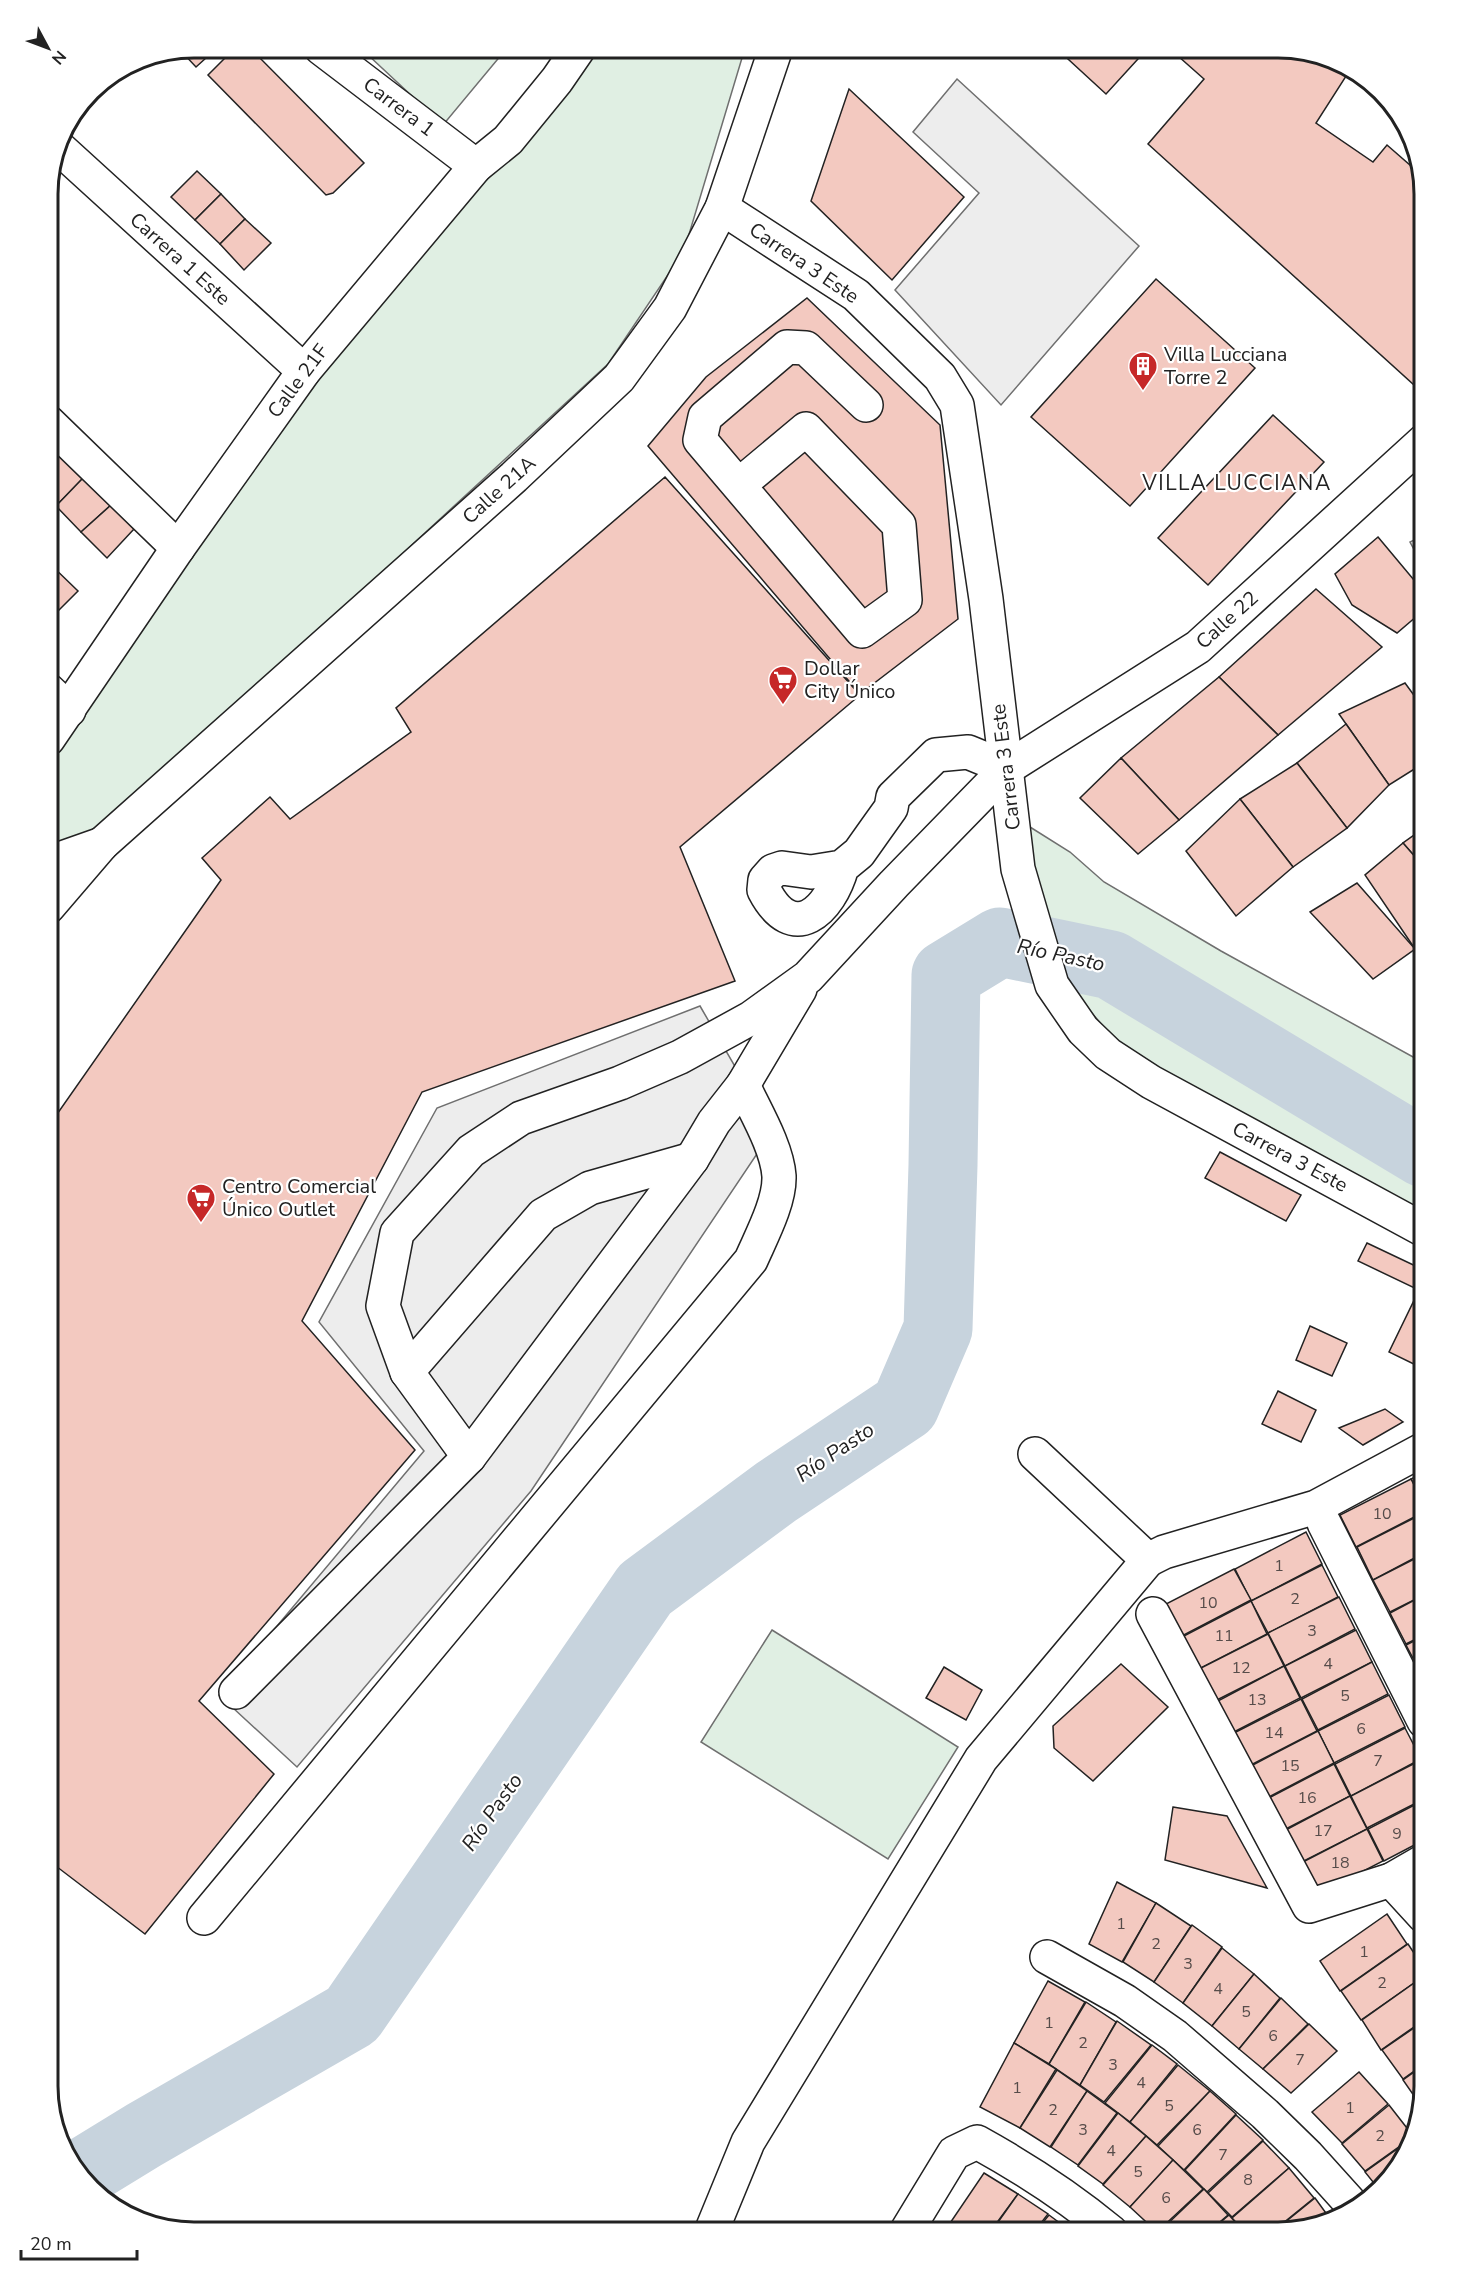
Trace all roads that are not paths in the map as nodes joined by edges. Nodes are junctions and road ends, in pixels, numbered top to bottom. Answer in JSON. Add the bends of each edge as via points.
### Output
{"nodes":[{"id":1,"x":335,"y":59,"type":"edge"},
{"id":2,"x":571,"y":59,"type":"edge"},
{"id":3,"x":772,"y":59,"type":"edge"},
{"id":4,"x":65,"y":153,"type":"edge"},
{"id":5,"x":476,"y":166,"type":"junction"},
{"id":6,"x":722,"y":208,"type":"junction"},
{"id":7,"x":304,"y":371,"type":"junction"},
{"id":8,"x":866,"y":405,"type":"dead end"},
{"id":9,"x":59,"y":433,"type":"edge"},
{"id":10,"x":1414,"y":456,"type":"edge"},
{"id":11,"x":745,"y":480,"type":"dead end"},
{"id":12,"x":178,"y":548,"type":"junction"},
{"id":13,"x":59,"y":700,"type":"edge"},
{"id":14,"x":1007,"y":768,"type":"junction"},
{"id":15,"x":102,"y":844,"type":"junction"},
{"id":16,"x":59,"y":859,"type":"edge"},
{"id":17,"x":842,"y":867,"type":"dead end"},
{"id":18,"x":59,"y":895,"type":"edge"},
{"id":19,"x":807,"y":977,"type":"junction"},
{"id":20,"x":743,"y":1085,"type":"junction"},
{"id":21,"x":692,"y":1159,"type":"junction"},
{"id":22,"x":1414,"y":1225,"type":"edge"},
{"id":23,"x":407,"y":1372,"type":"junction"},
{"id":24,"x":1035,"y":1454,"type":"dead end"},
{"id":25,"x":1414,"y":1454,"type":"edge"},
{"id":26,"x":469,"y":1457,"type":"junction"},
{"id":27,"x":1324,"y":1523,"type":"dead end"},
{"id":28,"x":1148,"y":1560,"type":"junction"},
{"id":29,"x":1153,"y":1614,"type":"dead end"},
{"id":30,"x":236,"y":1692,"type":"dead end"},
{"id":31,"x":1414,"y":1701,"type":"edge"},
{"id":32,"x":1414,"y":1867,"type":"edge"},
{"id":33,"x":1391,"y":1880,"type":"junction"},
{"id":34,"x":1414,"y":1905,"type":"edge"},
{"id":35,"x":204,"y":1918,"type":"dead end"},
{"id":36,"x":1047,"y":1957,"type":"dead end"},
{"id":37,"x":1348,"y":2201,"type":"edge"},
{"id":38,"x":715,"y":2221,"type":"edge"},
{"id":39,"x":912,"y":2222,"type":"edge"},
{"id":40,"x":1098,"y":2222,"type":"edge"}],
"edges":[{"from":1,"to":5,"type":"street","name":"Carrera 1"},
{"from":2,"to":5,"type":"street","name":"Calle 21F","via":[[508,140]]},
{"from":3,"to":6,"type":"street","name":"Calle 21A"},
{"from":4,"to":7,"type":"street","name":"Carrera 1 Este"},
{"from":5,"to":7,"type":"street","name":"Calle 21F"},
{"from":6,"to":14,"type":"street","name":"Carrera 3 Este","via":[[856,295],[940,377],[957,405]]},
{"from":6,"to":15,"type":"street","name":"Calle 21A","via":[[670,308],[619,378],[514,477]]},
{"from":7,"to":12,"type":"street","name":"Calle 21F"},
{"from":8,"to":11,"type":"street","via":[[806,348],[787,347],[705,417],[700,440],[862,632],[905,600],[899,525],[806,429]]},
{"from":9,"to":12,"type":"street"},
{"from":10,"to":14,"type":"street","name":"Calle 22","via":[[1198,647]]},
{"from":12,"to":13,"type":"street","name":"Calle 21F"},
{"from":14,"to":17,"type":"street","via":[[968,752],[936,755],[893,797],[891,808],[859,853]]},
{"from":14,"to":19,"type":"street","name":"Calle 22"},
{"from":14,"to":22,"type":"street","name":"Carrera 3 Este","via":[[1018,869],[1052,985],[1083,1030],[1108,1054],[1151,1082]]},
{"from":15,"to":16,"type":"street"},
{"from":15,"to":18,"type":"street"},
{"from":19,"to":20,"type":"street"},
{"from":19,"to":23,"type":"street","via":[[751,1018],[680,1057],[520,1118],[471,1151],[397,1233],[383,1306]]},
{"from":20,"to":21,"type":"street"},
{"from":20,"to":35,"type":"street","via":[[773,1152],[779,1177],[771,1216],[751,1260]]},
{"from":21,"to":23,"type":"street","via":[[590,1188],[543,1215]]},
{"from":21,"to":26,"type":"street"},
{"from":23,"to":26,"type":"street"},
{"from":24,"to":28,"type":"street"},
{"from":25,"to":28,"type":"street","via":[[1316,1507]]},
{"from":26,"to":30,"type":"street"},
{"from":27,"to":31,"type":"street"},
{"from":28,"to":38,"type":"street","via":[[981,1759],[748,2142]]},
{"from":29,"to":33,"type":"street","via":[[1309,1905]]},
{"from":32,"to":33,"type":"street"},
{"from":33,"to":34,"type":"street"},
{"from":36,"to":37,"type":"street","via":[[1125,2001],[1175,2036],[1265,2114]]},
{"from":39,"to":40,"type":"street","via":[[954,2153],[977,2142],[1060,2192]]}]}
